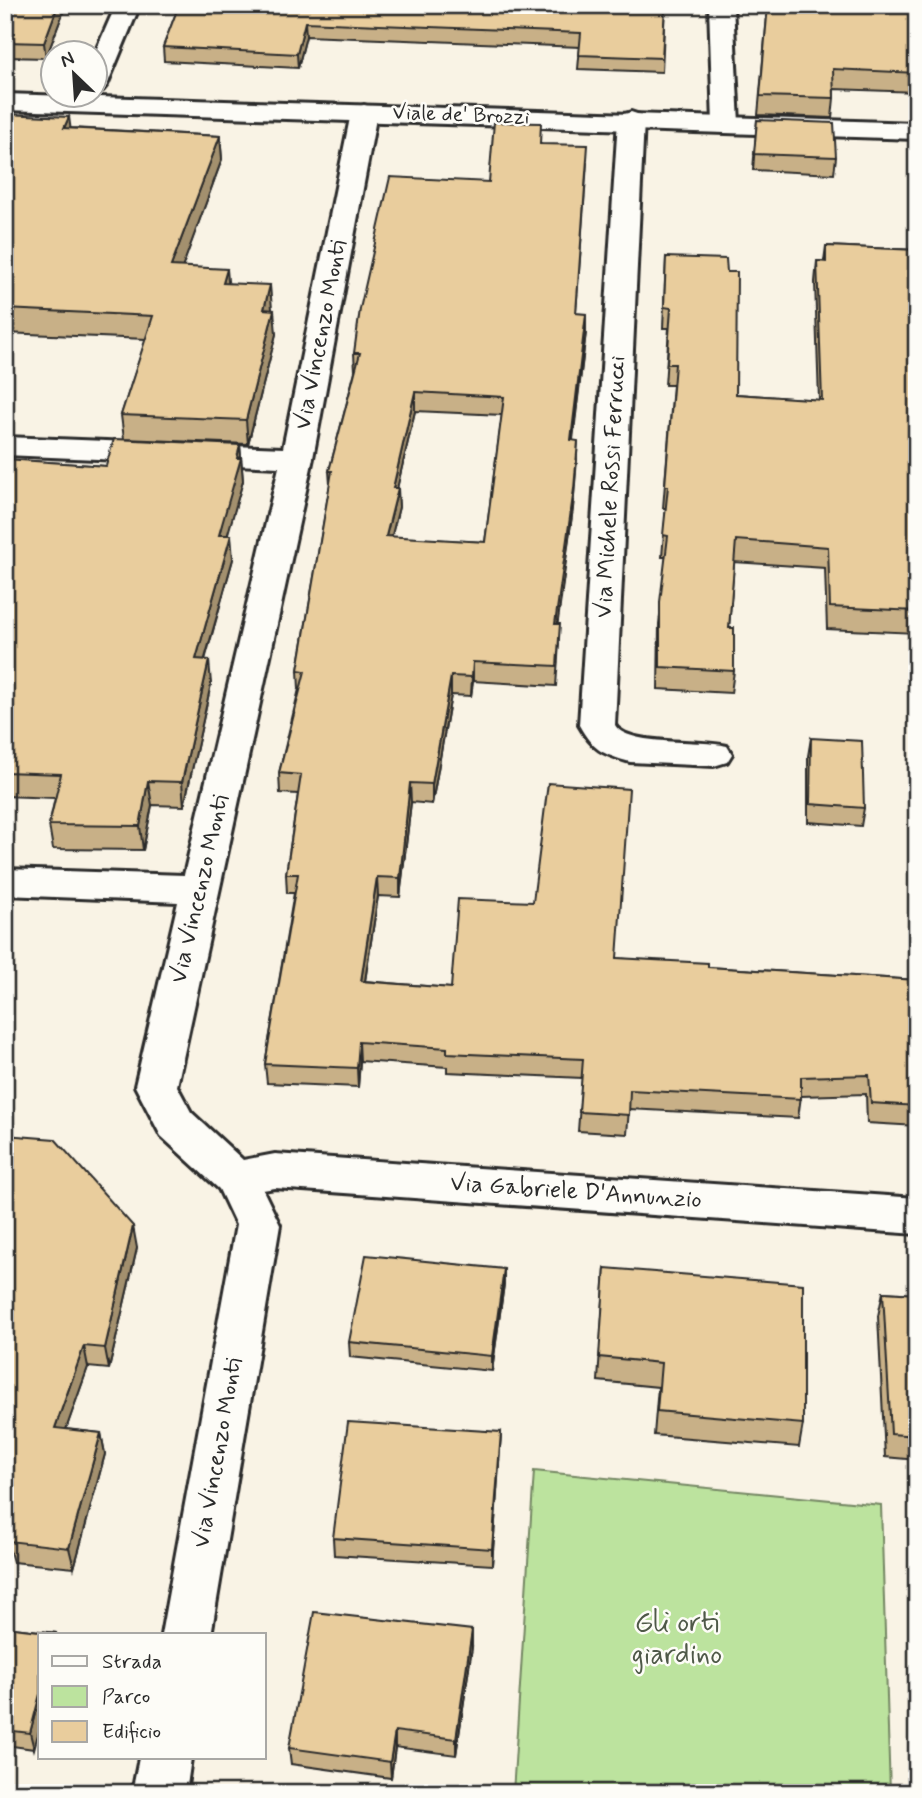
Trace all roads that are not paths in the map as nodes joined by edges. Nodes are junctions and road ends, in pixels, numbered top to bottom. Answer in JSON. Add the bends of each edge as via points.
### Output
{"nodes":[{"id":1,"x":128,"y":5,"type":"edge"},
{"id":2,"x":721,"y":5,"type":"edge"},
{"id":3,"x":108,"y":53,"type":"edge"},
{"id":4,"x":108,"y":95,"type":"edge"},
{"id":5,"x":38,"y":99,"type":"edge"},
{"id":6,"x":5,"y":102,"type":"edge"},
{"id":7,"x":364,"y":113,"type":"junction"},
{"id":8,"x":631,"y":120,"type":"junction"},
{"id":9,"x":726,"y":124,"type":"junction"},
{"id":10,"x":917,"y":131,"type":"edge"},
{"id":11,"x":5,"y":446,"type":"edge"},
{"id":12,"x":297,"y":458,"type":"junction"},
{"id":13,"x":714,"y":754,"type":"dead end"},
{"id":14,"x":5,"y":882,"type":"edge"},
{"id":15,"x":200,"y":889,"type":"junction"},
{"id":16,"x":235,"y":1178,"type":"junction"},
{"id":17,"x":917,"y":1216,"type":"edge"},
{"id":18,"x":186,"y":1633,"type":"edge"},
{"id":19,"x":165,"y":1759,"type":"edge"},
{"id":20,"x":159,"y":1793,"type":"edge"}],
"edges":[{"from":1,"to":3,"type":"street"},
{"from":2,"to":9,"type":"street"},
{"from":4,"to":7,"type":"street","name":"Viale de' Brozzi"},
{"from":5,"to":6,"type":"street","name":"Viale de' Brozzi"},
{"from":7,"to":8,"type":"street","name":"Viale de' Brozzi"},
{"from":7,"to":12,"type":"street","name":"Via Vincenzo Monti"},
{"from":8,"to":9,"type":"street","name":"Viale de' Brozzi"},
{"from":8,"to":13,"type":"street","name":"Via Michele Rossi Ferrucci","via":[[597,725],[604,738],[620,747]]},
{"from":9,"to":10,"type":"street","name":"Viale de' Brozzi"},
{"from":11,"to":12,"type":"street"},
{"from":12,"to":15,"type":"street","name":"Via Vincenzo Monti"},
{"from":14,"to":15,"type":"street"},
{"from":15,"to":16,"type":"street","name":"Via Vincenzo Monti","via":[[156,1086],[176,1124]]},
{"from":16,"to":17,"type":"street","name":"Via Gabriele D'Annunzio","via":[[275,1171]]},
{"from":16,"to":18,"type":"street","name":"Via Vincenzo Monti","via":[[258,1225]]},
{"from":19,"to":20,"type":"street"}]}
